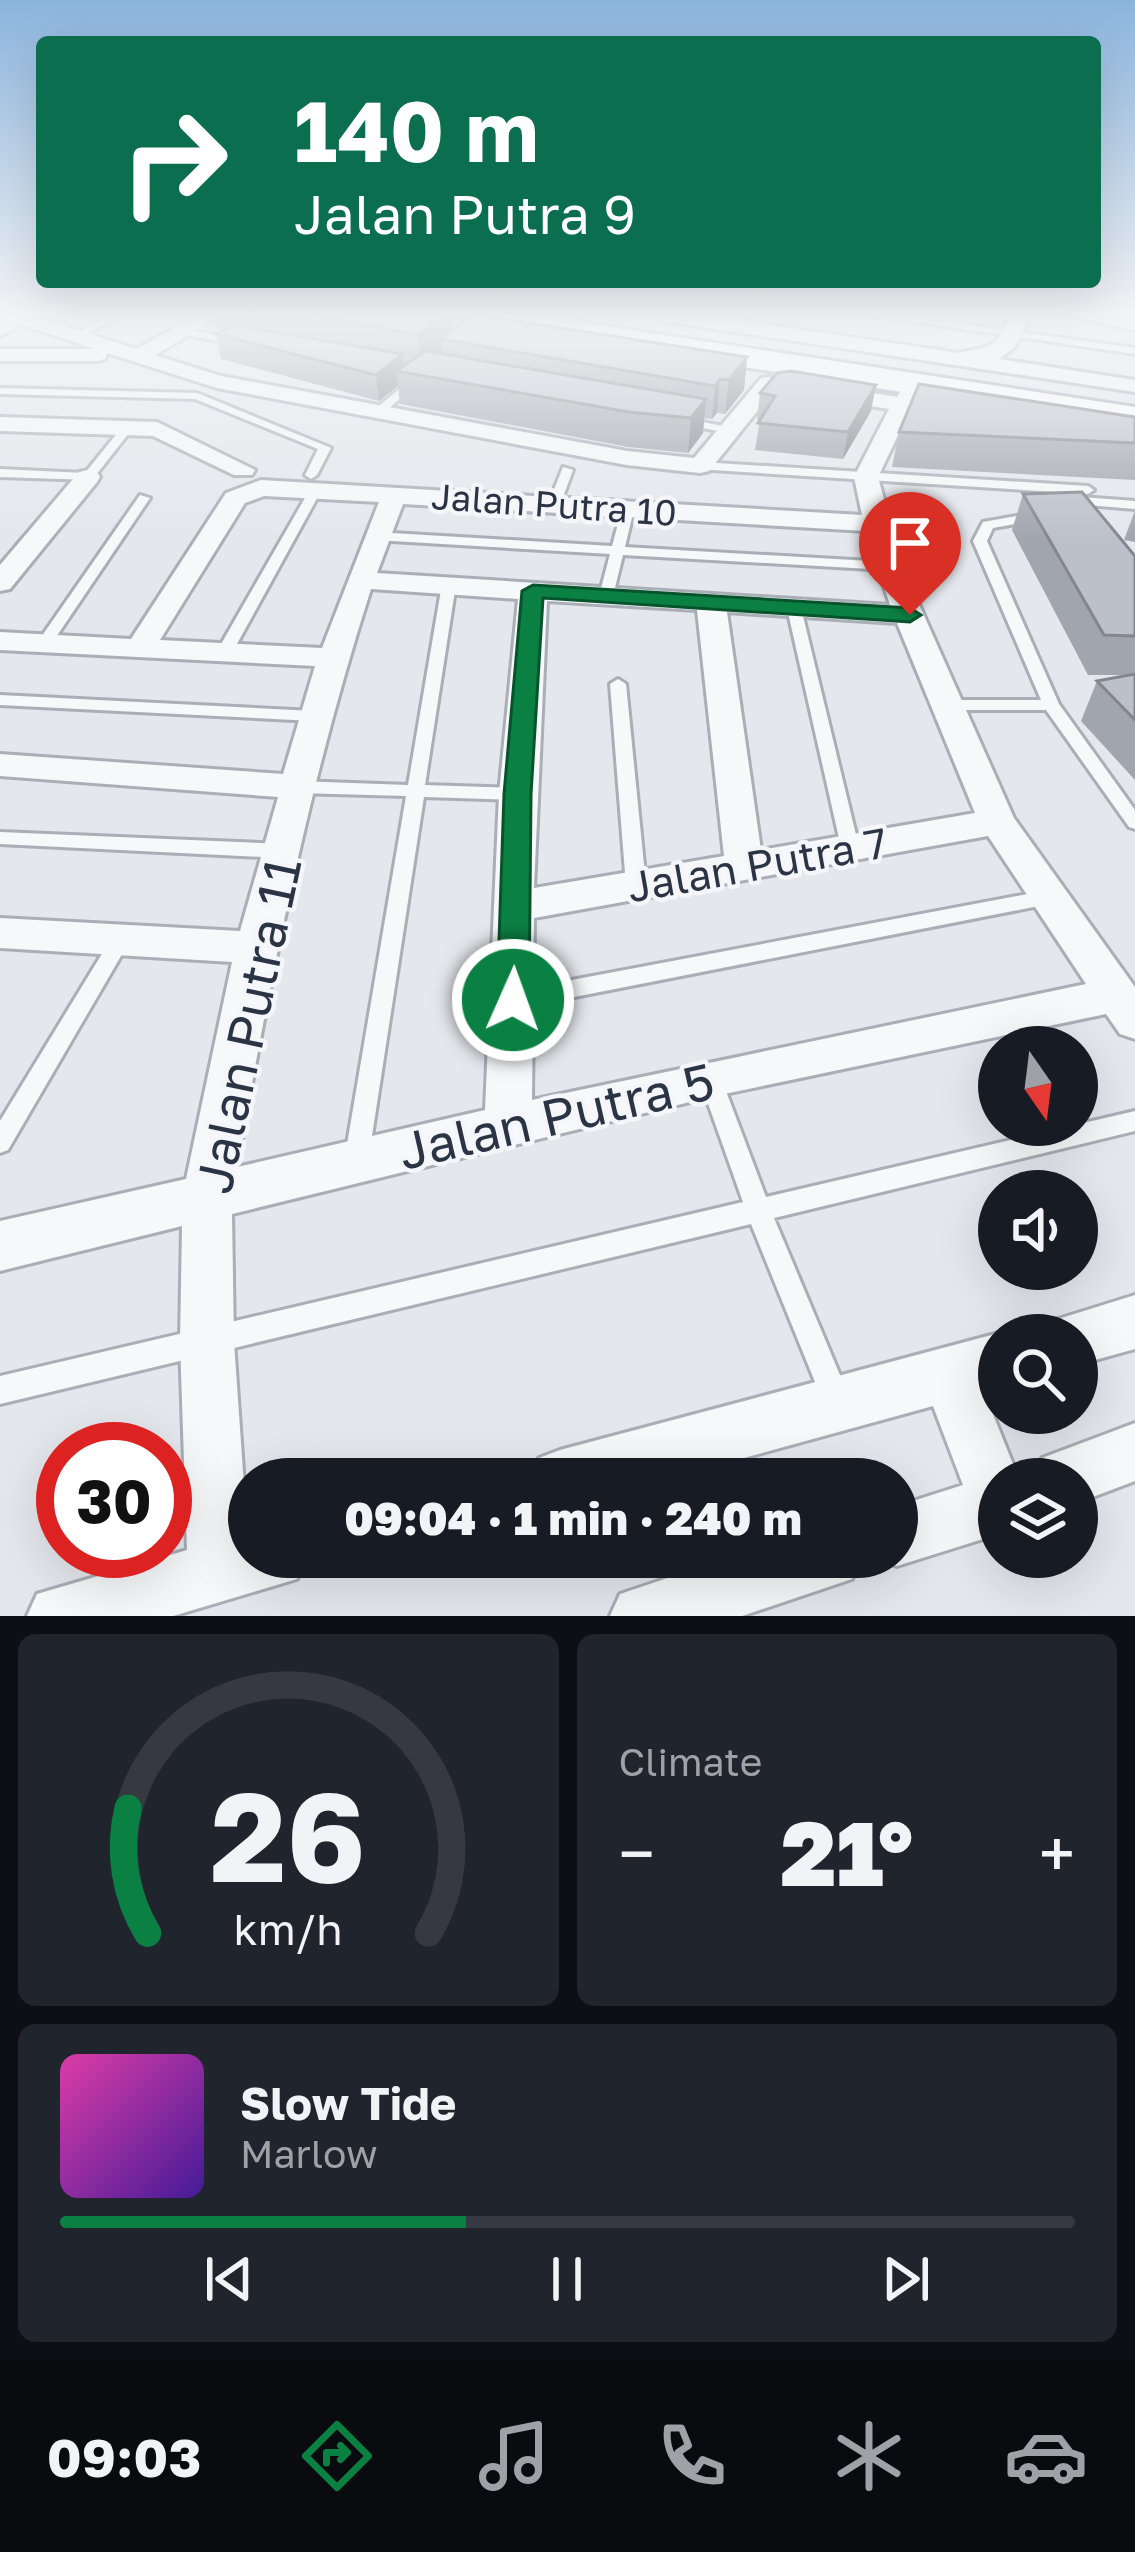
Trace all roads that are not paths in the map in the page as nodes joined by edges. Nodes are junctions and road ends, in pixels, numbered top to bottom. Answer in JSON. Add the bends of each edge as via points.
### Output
{"nodes":[{"id":1,"x":264,"y":390,"type":"edge"},
{"id":2,"x":405,"y":390,"type":"edge"},
{"id":3,"x":763,"y":390,"type":"edge"},
{"id":4,"x":865,"y":390,"type":"edge"},
{"id":5,"x":888,"y":390,"type":"edge"},
{"id":6,"x":1038,"y":390,"type":"edge"},
{"id":7,"x":0,"y":391,"type":"edge"},
{"id":8,"x":911,"y":394,"type":"junction"},
{"id":9,"x":1135,"y":405,"type":"edge"},
{"id":10,"x":379,"y":411,"type":"junction"},
{"id":11,"x":659,"y":417,"type":"edge"},
{"id":12,"x":1135,"y":418,"type":"edge"},
{"id":13,"x":0,"y":424,"type":"edge"},
{"id":14,"x":127,"y":428,"type":"junction"},
{"id":15,"x":729,"y":430,"type":"junction"},
{"id":16,"x":1135,"y":442,"type":"edge"},
{"id":17,"x":700,"y":466,"type":"junction"},
{"id":18,"x":566,"y":470,"type":"dead end"},
{"id":19,"x":0,"y":473,"type":"edge"},
{"id":20,"x":88,"y":477,"type":"junction"},
{"id":21,"x":866,"y":477,"type":"junction"},
{"id":22,"x":313,"y":483,"type":"junction"},
{"id":23,"x":239,"y":484,"type":"junction"},
{"id":24,"x":1135,"y":492,"type":"edge"},
{"id":25,"x":395,"y":495,"type":"junction"},
{"id":26,"x":145,"y":498,"type":"dead end"},
{"id":27,"x":554,"y":505,"type":"junction"},
{"id":28,"x":1135,"y":505,"type":"edge"},
{"id":29,"x":628,"y":509,"type":"junction"},
{"id":30,"x":875,"y":524,"type":"junction"},
{"id":31,"x":375,"y":536,"type":"junction"},
{"id":32,"x":616,"y":551,"type":"junction"},
{"id":33,"x":888,"y":566,"type":"junction"},
{"id":34,"x":359,"y":580,"type":"junction"},
{"id":35,"x":0,"y":583,"type":"edge"},
{"id":36,"x":449,"y":584,"type":"junction"},
{"id":37,"x":533,"y":591,"type":"junction"},
{"id":38,"x":606,"y":596,"type":"junction"},
{"id":39,"x":711,"y":604,"type":"junction"},
{"id":40,"x":794,"y":608,"type":"junction"},
{"id":41,"x":910,"y":615,"type":"junction"},
{"id":42,"x":0,"y":640,"type":"edge"},
{"id":43,"x":45,"y":643,"type":"junction"},
{"id":44,"x":140,"y":648,"type":"junction"},
{"id":45,"x":224,"y":652,"type":"junction"},
{"id":46,"x":332,"y":658,"type":"junction"},
{"id":47,"x":618,"y":684,"type":"dead end"},
{"id":48,"x":0,"y":700,"type":"edge"},
{"id":49,"x":946,"y":705,"type":"junction"},
{"id":50,"x":1051,"y":705,"type":"junction"},
{"id":51,"x":314,"y":716,"type":"junction"},
{"id":52,"x":0,"y":765,"type":"edge"},
{"id":53,"x":297,"y":787,"type":"junction"},
{"id":54,"x":413,"y":793,"type":"junction"},
{"id":55,"x":518,"y":794,"type":"junction"},
{"id":56,"x":997,"y":822,"type":"junction"},
{"id":57,"x":1135,"y":823,"type":"edge"},
{"id":58,"x":0,"y":838,"type":"edge"},
{"id":59,"x":850,"y":848,"type":"junction"},
{"id":60,"x":283,"y":851,"type":"junction"},
{"id":61,"x":744,"y":866,"type":"junction"},
{"id":62,"x":636,"y":885,"type":"junction"},
{"id":63,"x":1049,"y":897,"type":"junction"},
{"id":64,"x":517,"y":906,"type":"junction"},
{"id":65,"x":3,"y":937,"type":"edge"},
{"id":66,"x":121,"y":939,"type":"junction"},
{"id":67,"x":254,"y":948,"type":"junction"},
{"id":68,"x":513,"y":1000,"type":"junction"},
{"id":69,"x":1125,"y":1008,"type":"edge"},
{"id":70,"x":710,"y":1078,"type":"junction"},
{"id":71,"x":1135,"y":1121,"type":"edge"},
{"id":72,"x":508,"y":1127,"type":"junction"},
{"id":73,"x":0,"y":1142,"type":"edge"},
{"id":74,"x":356,"y":1162,"type":"junction"},
{"id":75,"x":207,"y":1198,"type":"junction"},
{"id":76,"x":759,"y":1213,"type":"junction"},
{"id":77,"x":0,"y":1246,"type":"edge"},
{"id":78,"x":1135,"y":1322,"type":"edge"},
{"id":79,"x":1098,"y":1332,"type":"edge"},
{"id":80,"x":207,"y":1342,"type":"junction"},
{"id":81,"x":974,"y":1366,"type":"edge"},
{"id":82,"x":0,"y":1390,"type":"edge"},
{"id":83,"x":837,"y":1403,"type":"junction"},
{"id":84,"x":1135,"y":1452,"type":"edge"},
{"id":85,"x":637,"y":1458,"type":"edge"},
{"id":86,"x":991,"y":1458,"type":"edge"},
{"id":87,"x":228,"y":1459,"type":"edge"},
{"id":88,"x":1098,"y":1466,"type":"edge"},
{"id":89,"x":978,"y":1510,"type":"edge"},
{"id":90,"x":918,"y":1529,"type":"edge"},
{"id":91,"x":228,"y":1569,"type":"edge"},
{"id":92,"x":767,"y":1578,"type":"edge"},
{"id":93,"x":660,"y":1614,"type":"edge"},
{"id":94,"x":58,"y":1616,"type":"edge"}],
"edges":[{"from":1,"to":10,"type":"street"},
{"from":2,"to":10,"type":"lane"},
{"from":3,"to":15,"type":"street"},
{"from":4,"to":8,"type":"street"},
{"from":5,"to":8,"type":"main road"},
{"from":6,"to":9,"type":"main road"},
{"from":7,"to":22,"type":"lane","via":[[197,396],[325,448]]},
{"from":8,"to":12,"type":"main road"},
{"from":8,"to":16,"type":"street"},
{"from":8,"to":21,"type":"street"},
{"from":10,"to":17,"type":"street"},
{"from":11,"to":15,"type":"lane"},
{"from":13,"to":14,"type":"street"},
{"from":14,"to":20,"type":"lane"},
{"from":14,"to":23,"type":"street","via":[[157,429]]},
{"from":15,"to":17,"type":"street"},
{"from":17,"to":21,"type":"lane"},
{"from":18,"to":27,"type":"lane"},
{"from":19,"to":20,"type":"lane"},
{"from":20,"to":35,"type":"street"},
{"from":21,"to":24,"type":"lane"},
{"from":21,"to":30,"type":"street"},
{"from":22,"to":23,"type":"street","name":"Jalan Putra 10"},
{"from":22,"to":25,"type":"street","name":"Jalan Putra 10"},
{"from":22,"to":45,"type":"lane"},
{"from":23,"to":44,"type":"street"},
{"from":25,"to":27,"type":"street","name":"Jalan Putra 10"},
{"from":25,"to":31,"type":"street","name":"Jalan Putra 11"},
{"from":26,"to":43,"type":"lane"},
{"from":27,"to":29,"type":"street","name":"Jalan Putra 10"},
{"from":28,"to":50,"type":"lane","via":[[1055,500],[1044,516],[988,525],[980,541]]},
{"from":29,"to":30,"type":"street","name":"Jalan Putra 10"},
{"from":29,"to":32,"type":"lane"},
{"from":30,"to":33,"type":"street"},
{"from":31,"to":32,"type":"lane"},
{"from":31,"to":34,"type":"street","name":"Jalan Putra 11"},
{"from":32,"to":33,"type":"lane"},
{"from":32,"to":38,"type":"lane"},
{"from":33,"to":41,"type":"street"},
{"from":34,"to":36,"type":"street"},
{"from":34,"to":46,"type":"street","name":"Jalan Putra 11"},
{"from":36,"to":37,"type":"street"},
{"from":36,"to":54,"type":"lane"},
{"from":37,"to":38,"type":"street"},
{"from":37,"to":55,"type":"street"},
{"from":38,"to":39,"type":"street"},
{"from":39,"to":40,"type":"street"},
{"from":39,"to":61,"type":"street"},
{"from":40,"to":41,"type":"street"},
{"from":40,"to":59,"type":"lane"},
{"from":41,"to":49,"type":"street"},
{"from":42,"to":43,"type":"street"},
{"from":43,"to":44,"type":"street"},
{"from":44,"to":45,"type":"street"},
{"from":45,"to":46,"type":"street"},
{"from":46,"to":51,"type":"street","name":"Jalan Putra 11"},
{"from":47,"to":62,"type":"lane"},
{"from":48,"to":51,"type":"lane"},
{"from":49,"to":50,"type":"lane"},
{"from":49,"to":56,"type":"street"},
{"from":50,"to":57,"type":"lane"},
{"from":51,"to":53,"type":"street","name":"Jalan Putra 11"},
{"from":52,"to":53,"type":"street"},
{"from":53,"to":54,"type":"lane"},
{"from":53,"to":60,"type":"street","name":"Jalan Putra 11"},
{"from":54,"to":55,"type":"lane"},
{"from":54,"to":74,"type":"lane"},
{"from":55,"to":64,"type":"street"},
{"from":56,"to":59,"type":"street","name":"Jalan Putra 7"},
{"from":56,"to":63,"type":"street"},
{"from":58,"to":60,"type":"lane"},
{"from":59,"to":61,"type":"street","name":"Jalan Putra 7"},
{"from":60,"to":67,"type":"street","name":"Jalan Putra 11"},
{"from":61,"to":62,"type":"street","name":"Jalan Putra 7"},
{"from":62,"to":64,"type":"street","name":"Jalan Putra 7"},
{"from":63,"to":68,"type":"lane"},
{"from":63,"to":69,"type":"street"},
{"from":64,"to":68,"type":"street"},
{"from":65,"to":66,"type":"street"},
{"from":66,"to":67,"type":"street"},
{"from":66,"to":73,"type":"lane"},
{"from":67,"to":75,"type":"street","name":"Jalan Putra 11"},
{"from":68,"to":72,"type":"street"},
{"from":69,"to":70,"type":"street","name":"Jalan Putra 5"},
{"from":70,"to":72,"type":"street","name":"Jalan Putra 5"},
{"from":70,"to":76,"type":"lane"},
{"from":71,"to":76,"type":"lane"},
{"from":72,"to":74,"type":"street","name":"Jalan Putra 5"},
{"from":74,"to":75,"type":"street","name":"Jalan Putra 5"},
{"from":75,"to":77,"type":"street","name":"Jalan Putra 5"},
{"from":75,"to":80,"type":"street","name":"Jalan Putra 11"},
{"from":76,"to":80,"type":"lane"},
{"from":76,"to":83,"type":"lane"},
{"from":78,"to":79,"type":"street"},
{"from":80,"to":82,"type":"lane"},
{"from":80,"to":87,"type":"street","name":"Jalan Putra 11"},
{"from":81,"to":83,"type":"street"},
{"from":81,"to":86,"type":"street"},
{"from":83,"to":85,"type":"street"},
{"from":84,"to":88,"type":"street"},
{"from":89,"to":90,"type":"street"},
{"from":91,"to":94,"type":"street"},
{"from":92,"to":93,"type":"street"}]}
